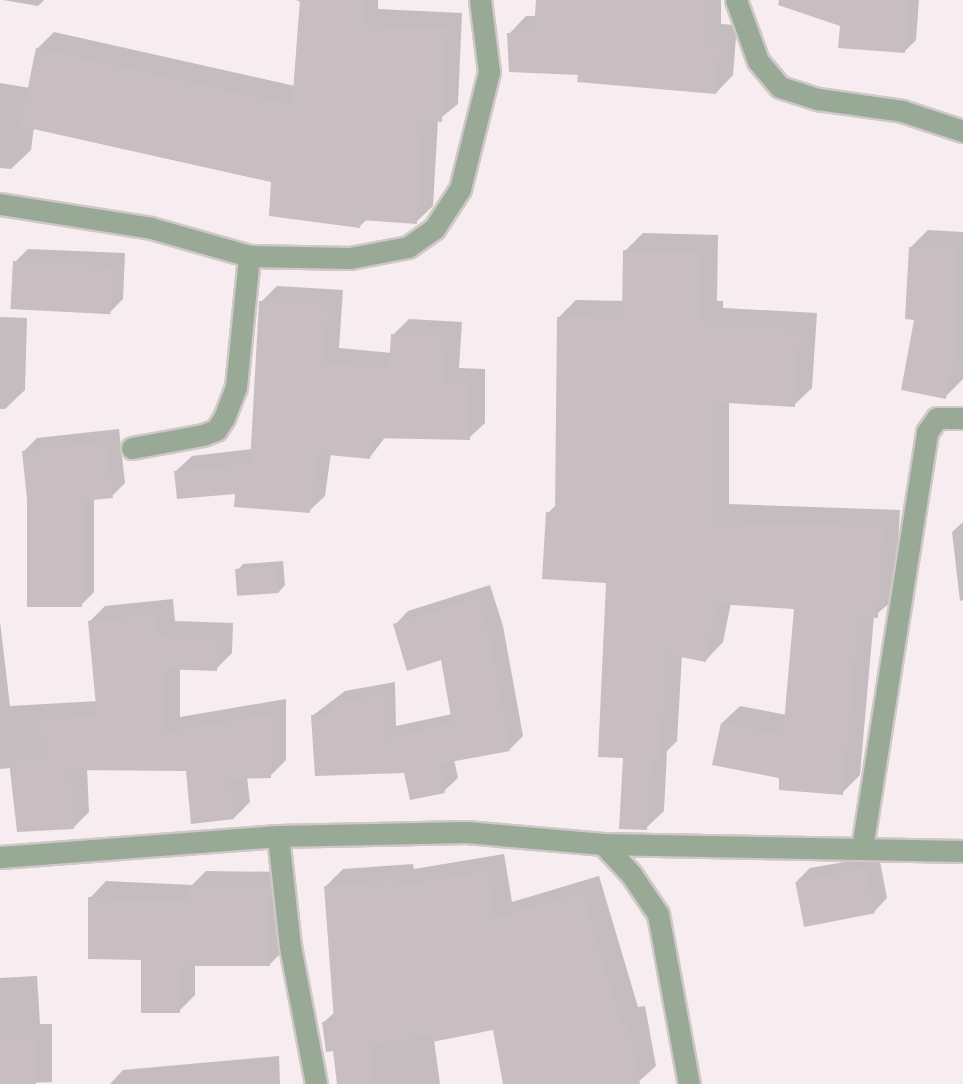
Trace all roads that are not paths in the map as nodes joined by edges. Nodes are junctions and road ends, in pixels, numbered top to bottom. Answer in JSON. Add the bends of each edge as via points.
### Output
{"nodes":[{"id":1,"x":480,"y":0,"type":"edge"},
{"id":2,"x":736,"y":0,"type":"edge"},
{"id":3,"x":963,"y":131,"type":"edge"},
{"id":4,"x":0,"y":204,"type":"edge"},
{"id":5,"x":249,"y":256,"type":"junction"},
{"id":6,"x":963,"y":418,"type":"edge"},
{"id":7,"x":132,"y":448,"type":"dead end"},
{"id":8,"x":278,"y":836,"type":"junction"},
{"id":9,"x":603,"y":844,"type":"junction"},
{"id":10,"x":862,"y":848,"type":"junction"},
{"id":11,"x":963,"y":851,"type":"edge"},
{"id":12,"x":0,"y":857,"type":"edge"},
{"id":13,"x":316,"y":1084,"type":"edge"},
{"id":14,"x":689,"y":1084,"type":"edge"}],
"edges":[{"from":1,"to":5,"type":"street","via":[[489,72],[460,189],[434,229],[408,247],[349,258]]},
{"from":2,"to":3,"type":"street","via":[[758,61],[780,87],[818,99],[902,111]]},
{"from":4,"to":5,"type":"street","via":[[150,228]]},
{"from":5,"to":7,"type":"street","via":[[236,387],[224,418],[216,430],[204,435]]},
{"from":6,"to":10,"type":"street","via":[[937,418],[927,432]]},
{"from":8,"to":9,"type":"street","via":[[466,832]]},
{"from":8,"to":12,"type":"street"},
{"from":8,"to":13,"type":"street","via":[[290,946]]},
{"from":9,"to":10,"type":"street"},
{"from":9,"to":14,"type":"street","via":[[658,914]]},
{"from":10,"to":11,"type":"street"}]}
